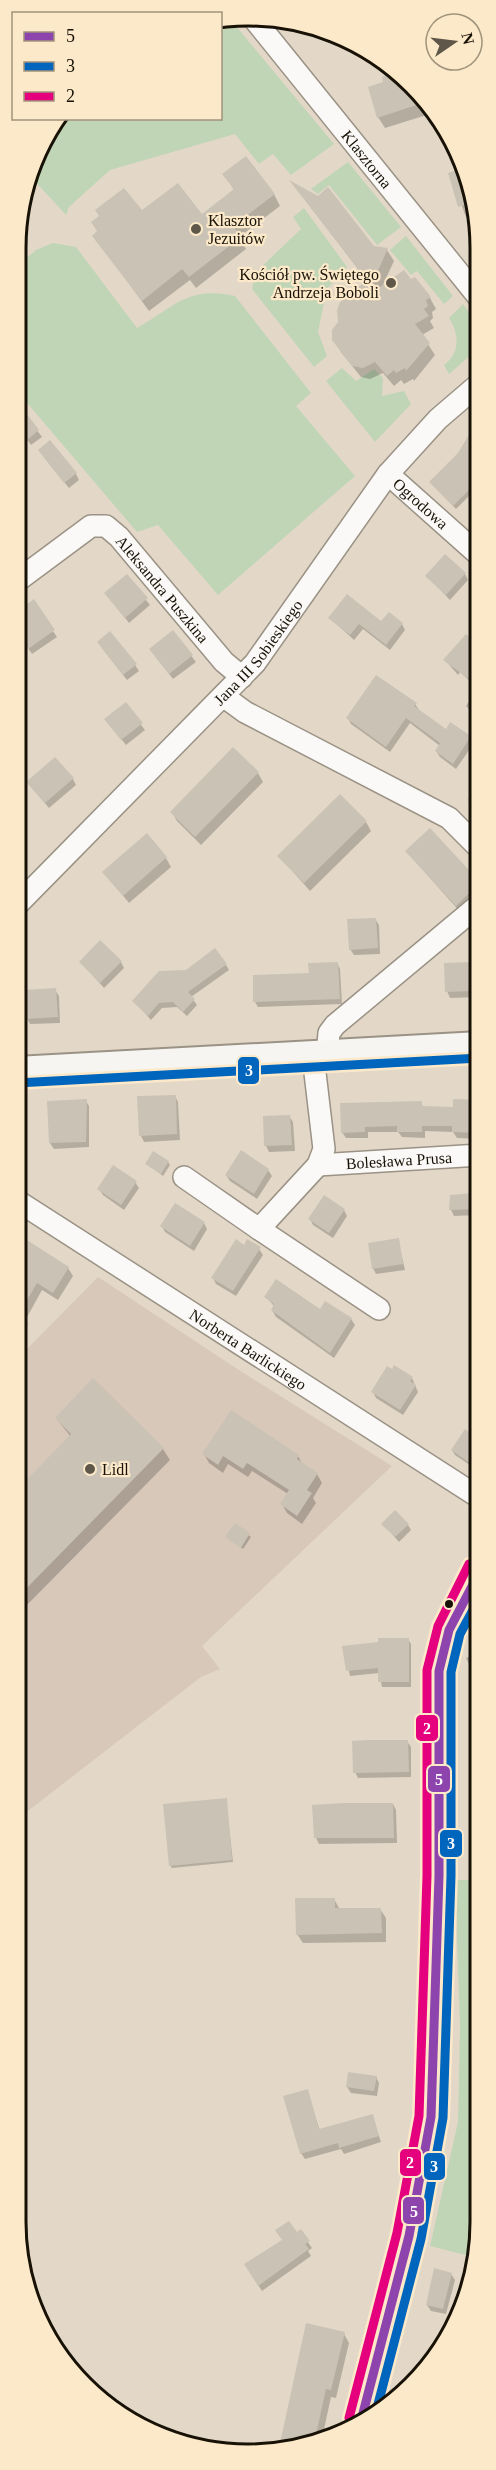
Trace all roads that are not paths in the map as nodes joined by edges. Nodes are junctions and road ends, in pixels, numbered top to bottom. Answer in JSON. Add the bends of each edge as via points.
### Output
{"nodes":[{"id":1,"x":260,"y":26,"type":"edge"},
{"id":2,"x":470,"y":287,"type":"edge"},
{"id":3,"x":470,"y":392,"type":"edge"},
{"id":4,"x":388,"y":474,"type":"junction"},
{"id":5,"x":470,"y":547,"type":"edge"},
{"id":6,"x":26,"y":574,"type":"edge"},
{"id":7,"x":242,"y":677,"type":"junction"},
{"id":8,"x":223,"y":696,"type":"junction"},
{"id":9,"x":470,"y":839,"type":"edge"},
{"id":10,"x":26,"y":896,"type":"edge"},
{"id":11,"x":470,"y":912,"type":"edge"},
{"id":12,"x":470,"y":1047,"type":"edge"},
{"id":13,"x":320,"y":1055,"type":"junction"},
{"id":14,"x":26,"y":1070,"type":"edge"},
{"id":15,"x":470,"y":1156,"type":"edge"},
{"id":16,"x":318,"y":1165,"type":"junction"},
{"id":17,"x":184,"y":1177,"type":"dead end"},
{"id":18,"x":26,"y":1206,"type":"edge"},
{"id":19,"x":259,"y":1229,"type":"junction"},
{"id":20,"x":379,"y":1309,"type":"dead end"},
{"id":21,"x":470,"y":1492,"type":"edge"},
{"id":22,"x":470,"y":1589,"type":"edge"},
{"id":23,"x":363,"y":2412,"type":"edge"}],
"edges":[{"from":1,"to":2,"type":"street","name":"Klasztorna"},
{"from":3,"to":4,"type":"street","name":"Jana III Sobieskiego","via":[[438,419]]},
{"from":4,"to":5,"type":"street","name":"Ogrodowa"},
{"from":4,"to":7,"type":"street","name":"Jana III Sobieskiego"},
{"from":6,"to":7,"type":"street","name":"Aleksandra Puszkina","via":[[92,526],[106,526],[224,662]]},
{"from":7,"to":8,"type":"street","name":"Jana III Sobieskiego"},
{"from":8,"to":9,"type":"street","via":[[245,712],[449,818]]},
{"from":8,"to":10,"type":"street","name":"Jana III Sobieskiego"},
{"from":11,"to":13,"type":"street","via":[[335,1024]]},
{"from":12,"to":13,"type":"street"},
{"from":13,"to":14,"type":"street"},
{"from":13,"to":16,"type":"street","via":[[324,1149]]},
{"from":15,"to":16,"type":"street","name":"Bolesława Prusa"},
{"from":16,"to":19,"type":"street"},
{"from":17,"to":19,"type":"street"},
{"from":18,"to":21,"type":"street","name":"Norberta Barlickiego"},
{"from":19,"to":20,"type":"street"},
{"from":22,"to":23,"type":"street","via":[[449,1630],[439,1671],[439,1887],[431,2117],[409,2236]]}]}
